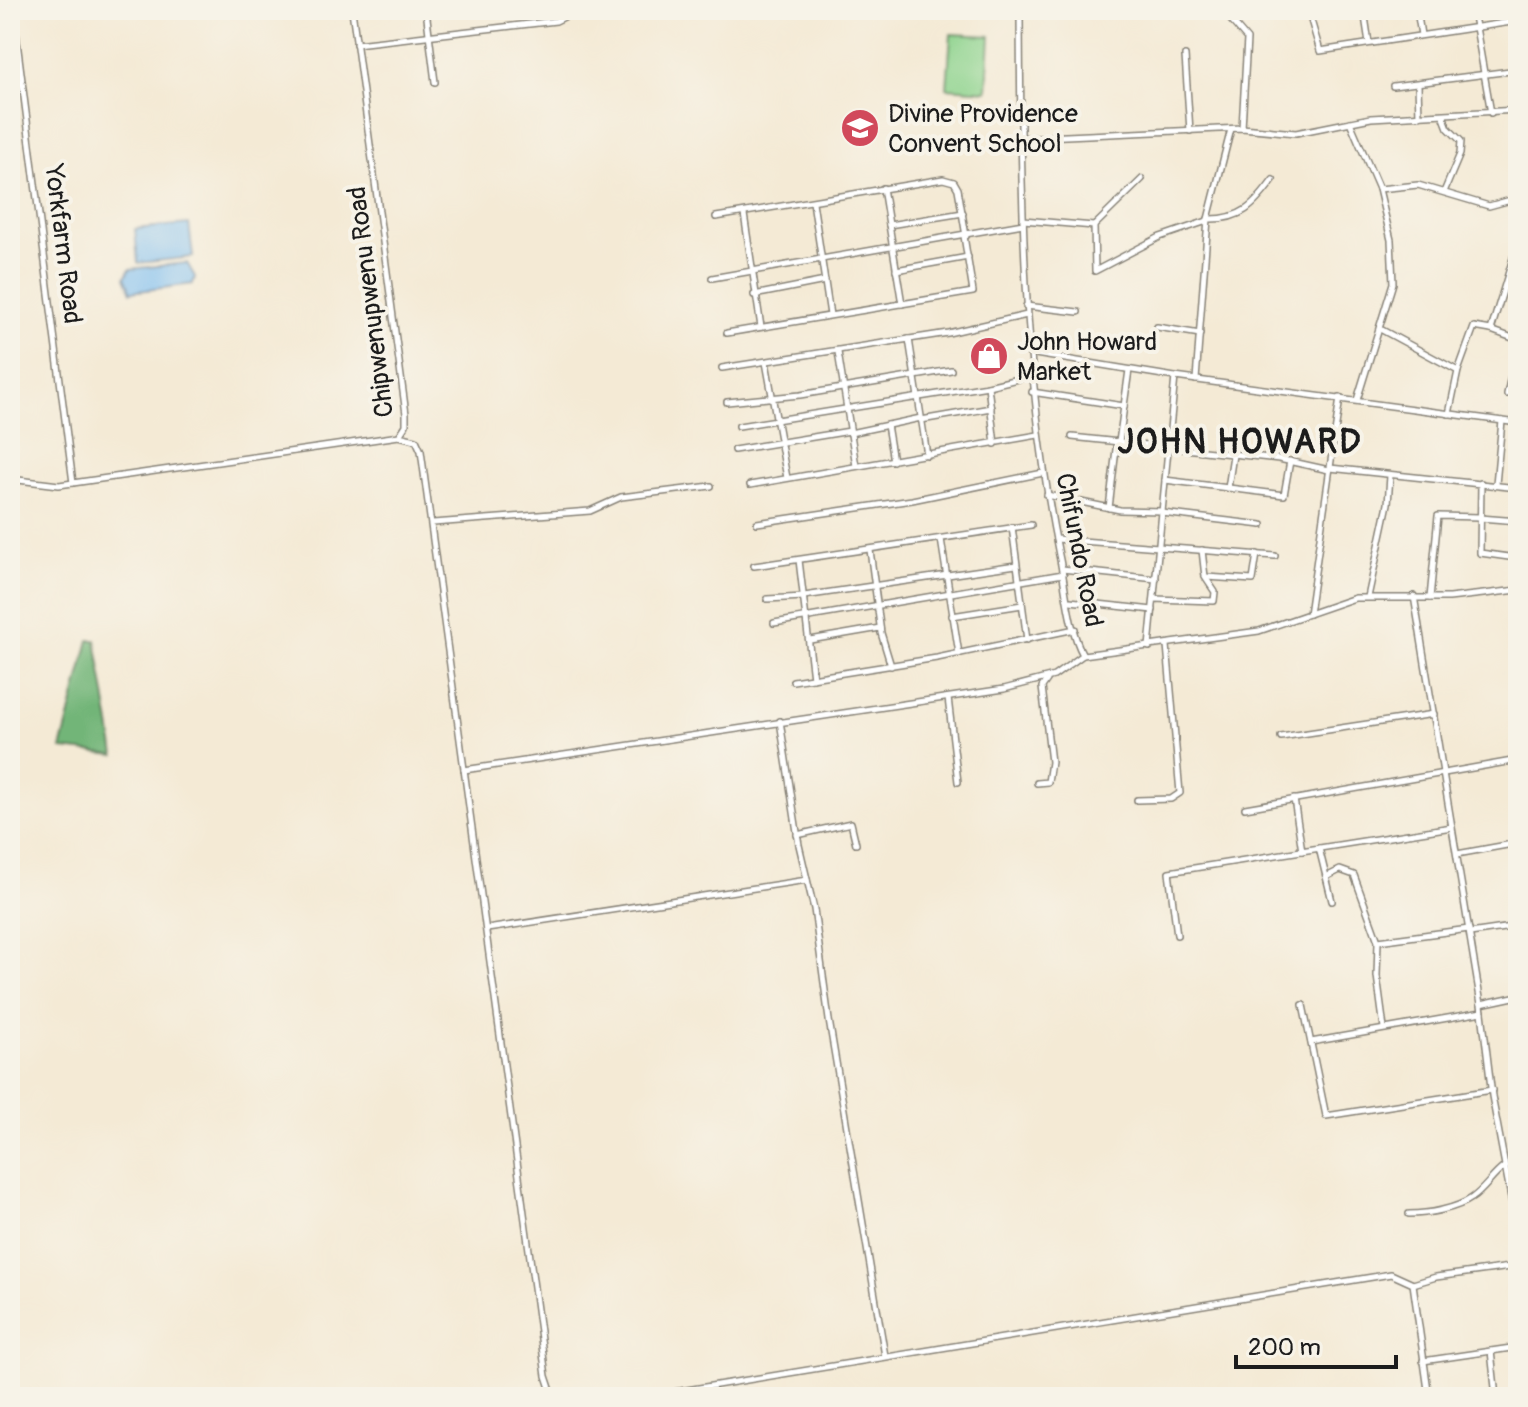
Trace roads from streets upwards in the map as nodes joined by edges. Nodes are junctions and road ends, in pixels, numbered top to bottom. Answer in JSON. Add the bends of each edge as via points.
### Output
{"nodes":[{"id":1,"x":13,"y":10,"type":"edge"},
{"id":2,"x":352,"y":10,"type":"edge"},
{"id":3,"x":426,"y":10,"type":"edge"},
{"id":4,"x":567,"y":10,"type":"edge"},
{"id":5,"x":1020,"y":10,"type":"edge"},
{"id":6,"x":1247,"y":10,"type":"edge"},
{"id":7,"x":1308,"y":10,"type":"edge"},
{"id":8,"x":1364,"y":10,"type":"edge"},
{"id":9,"x":1417,"y":10,"type":"edge"},
{"id":10,"x":1473,"y":10,"type":"edge"},
{"id":11,"x":1224,"y":12,"type":"edge"},
{"id":12,"x":1518,"y":21,"type":"edge"},
{"id":13,"x":1475,"y":27,"type":"junction"},
{"id":14,"x":1421,"y":35,"type":"junction"},
{"id":15,"x":429,"y":37,"type":"junction"},
{"id":16,"x":1369,"y":43,"type":"junction"},
{"id":17,"x":356,"y":44,"type":"junction"},
{"id":18,"x":1185,"y":56,"type":"dead end"},
{"id":19,"x":1518,"y":70,"type":"edge"},
{"id":20,"x":1483,"y":75,"type":"junction"},
{"id":21,"x":435,"y":82,"type":"dead end"},
{"id":22,"x":1418,"y":84,"type":"junction"},
{"id":23,"x":1393,"y":86,"type":"dead end"},
{"id":24,"x":1518,"y":110,"type":"edge"},
{"id":25,"x":1491,"y":113,"type":"junction"},
{"id":26,"x":1443,"y":115,"type":"junction"},
{"id":27,"x":1419,"y":116,"type":"junction"},
{"id":28,"x":1350,"y":122,"type":"junction"},
{"id":29,"x":1242,"y":128,"type":"junction"},
{"id":30,"x":1231,"y":129,"type":"junction"},
{"id":31,"x":1190,"y":131,"type":"junction"},
{"id":32,"x":1022,"y":138,"type":"junction"},
{"id":33,"x":1142,"y":179,"type":"dead end"},
{"id":34,"x":1273,"y":180,"type":"dead end"},
{"id":35,"x":883,"y":188,"type":"junction"},
{"id":36,"x":1379,"y":189,"type":"junction"},
{"id":37,"x":1444,"y":192,"type":"junction"},
{"id":38,"x":1518,"y":198,"type":"edge"},
{"id":39,"x":813,"y":202,"type":"junction"},
{"id":40,"x":963,"y":213,"type":"junction"},
{"id":41,"x":744,"y":214,"type":"junction"},
{"id":42,"x":716,"y":217,"type":"dead end"},
{"id":43,"x":1208,"y":220,"type":"junction"},
{"id":44,"x":1023,"y":222,"type":"junction"},
{"id":45,"x":889,"y":225,"type":"junction"},
{"id":46,"x":1094,"y":226,"type":"junction"},
{"id":47,"x":965,"y":236,"type":"junction"},
{"id":48,"x":1518,"y":242,"type":"edge"},
{"id":49,"x":893,"y":247,"type":"junction"},
{"id":50,"x":968,"y":257,"type":"junction"},
{"id":51,"x":822,"y":258,"type":"junction"},
{"id":52,"x":896,"y":270,"type":"junction"},
{"id":53,"x":751,"y":271,"type":"junction"},
{"id":54,"x":712,"y":278,"type":"dead end"},
{"id":55,"x":825,"y":281,"type":"junction"},
{"id":56,"x":754,"y":295,"type":"junction"},
{"id":57,"x":902,"y":304,"type":"junction"},
{"id":58,"x":1026,"y":306,"type":"junction"},
{"id":59,"x":1078,"y":312,"type":"dead end"},
{"id":60,"x":830,"y":315,"type":"junction"},
{"id":61,"x":1027,"y":315,"type":"junction"},
{"id":62,"x":761,"y":327,"type":"junction"},
{"id":63,"x":1157,"y":327,"type":"dead end"},
{"id":64,"x":1382,"y":330,"type":"junction"},
{"id":65,"x":1491,"y":330,"type":"junction"},
{"id":66,"x":727,"y":333,"type":"dead end"},
{"id":67,"x":1200,"y":334,"type":"junction"},
{"id":68,"x":909,"y":339,"type":"junction"},
{"id":69,"x":1518,"y":342,"type":"edge"},
{"id":70,"x":838,"y":352,"type":"junction"},
{"id":71,"x":1029,"y":353,"type":"junction"},
{"id":72,"x":766,"y":362,"type":"junction"},
{"id":73,"x":722,"y":368,"type":"dead end"},
{"id":74,"x":951,"y":370,"type":"dead end"},
{"id":75,"x":1129,"y":370,"type":"junction"},
{"id":76,"x":1458,"y":371,"type":"junction"},
{"id":77,"x":914,"y":376,"type":"junction"},
{"id":78,"x":1030,"y":376,"type":"junction"},
{"id":79,"x":1175,"y":377,"type":"junction"},
{"id":80,"x":1196,"y":380,"type":"junction"},
{"id":81,"x":988,"y":386,"type":"junction"},
{"id":82,"x":843,"y":388,"type":"junction"},
{"id":83,"x":1032,"y":392,"type":"junction"},
{"id":84,"x":1507,"y":394,"type":"dead end"},
{"id":85,"x":917,"y":397,"type":"junction"},
{"id":86,"x":772,"y":398,"type":"junction"},
{"id":87,"x":1340,"y":398,"type":"junction"},
{"id":88,"x":1357,"y":400,"type":"junction"},
{"id":89,"x":727,"y":402,"type":"dead end"},
{"id":90,"x":1124,"y":406,"type":"junction"},
{"id":91,"x":846,"y":408,"type":"junction"},
{"id":92,"x":991,"y":408,"type":"junction"},
{"id":93,"x":1449,"y":414,"type":"junction"},
{"id":94,"x":921,"y":419,"type":"junction"},
{"id":95,"x":775,"y":420,"type":"junction"},
{"id":96,"x":1502,"y":421,"type":"junction"},
{"id":97,"x":1518,"y":423,"type":"edge"},
{"id":98,"x":887,"y":425,"type":"junction"},
{"id":99,"x":739,"y":426,"type":"dead end"},
{"id":100,"x":850,"y":432,"type":"junction"},
{"id":101,"x":1038,"y":435,"type":"junction"},
{"id":102,"x":399,"y":436,"type":"junction"},
{"id":103,"x":1072,"y":437,"type":"dead end"},
{"id":104,"x":1118,"y":442,"type":"junction"},
{"id":105,"x":780,"y":444,"type":"junction"},
{"id":106,"x":995,"y":444,"type":"junction"},
{"id":107,"x":1168,"y":448,"type":"junction"},
{"id":108,"x":734,"y":450,"type":"dead end"},
{"id":109,"x":927,"y":455,"type":"junction"},
{"id":110,"x":1233,"y":455,"type":"junction"},
{"id":111,"x":893,"y":461,"type":"junction"},
{"id":112,"x":1290,"y":461,"type":"junction"},
{"id":113,"x":856,"y":466,"type":"junction"},
{"id":114,"x":1330,"y":469,"type":"junction"},
{"id":115,"x":1043,"y":473,"type":"junction"},
{"id":116,"x":1390,"y":476,"type":"junction"},
{"id":117,"x":787,"y":478,"type":"junction"},
{"id":118,"x":10,"y":479,"type":"edge"},
{"id":119,"x":1165,"y":480,"type":"junction"},
{"id":120,"x":73,"y":483,"type":"junction"},
{"id":121,"x":1481,"y":483,"type":"junction"},
{"id":122,"x":1496,"y":484,"type":"junction"},
{"id":123,"x":750,"y":485,"type":"dead end"},
{"id":124,"x":711,"y":486,"type":"dead end"},
{"id":125,"x":1228,"y":488,"type":"junction"},
{"id":126,"x":1518,"y":488,"type":"edge"},
{"id":127,"x":1047,"y":495,"type":"junction"},
{"id":128,"x":1109,"y":508,"type":"junction"},
{"id":129,"x":1162,"y":512,"type":"junction"},
{"id":130,"x":1480,"y":518,"type":"junction"},
{"id":131,"x":1518,"y":521,"type":"edge"},
{"id":132,"x":433,"y":523,"type":"junction"},
{"id":133,"x":757,"y":523,"type":"dead end"},
{"id":134,"x":1031,"y":525,"type":"dead end"},
{"id":135,"x":1262,"y":525,"type":"dead end"},
{"id":136,"x":1012,"y":527,"type":"junction"},
{"id":137,"x":941,"y":539,"type":"junction"},
{"id":138,"x":1056,"y":539,"type":"junction"},
{"id":139,"x":1518,"y":545,"type":"edge"},
{"id":140,"x":1159,"y":547,"type":"junction"},
{"id":141,"x":870,"y":550,"type":"junction"},
{"id":142,"x":1202,"y":550,"type":"junction"},
{"id":143,"x":1257,"y":554,"type":"junction"},
{"id":144,"x":1275,"y":556,"type":"dead end"},
{"id":145,"x":799,"y":560,"type":"junction"},
{"id":146,"x":1016,"y":565,"type":"junction"},
{"id":147,"x":754,"y":566,"type":"dead end"},
{"id":148,"x":1063,"y":572,"type":"junction"},
{"id":149,"x":946,"y":575,"type":"junction"},
{"id":150,"x":1205,"y":577,"type":"junction"},
{"id":151,"x":1156,"y":579,"type":"junction"},
{"id":152,"x":1019,"y":584,"type":"junction"},
{"id":153,"x":875,"y":586,"type":"junction"},
{"id":154,"x":1518,"y":590,"type":"edge"},
{"id":155,"x":949,"y":595,"type":"junction"},
{"id":156,"x":804,"y":596,"type":"junction"},
{"id":157,"x":1414,"y":596,"type":"junction"},
{"id":158,"x":1368,"y":597,"type":"junction"},
{"id":159,"x":1430,"y":598,"type":"junction"},
{"id":160,"x":767,"y":599,"type":"dead end"},
{"id":161,"x":1154,"y":599,"type":"junction"},
{"id":162,"x":1069,"y":600,"type":"junction"},
{"id":163,"x":1022,"y":605,"type":"junction"},
{"id":164,"x":877,"y":606,"type":"junction"},
{"id":165,"x":1153,"y":610,"type":"junction"},
{"id":166,"x":1309,"y":614,"type":"junction"},
{"id":167,"x":952,"y":616,"type":"junction"},
{"id":168,"x":807,"y":617,"type":"junction"},
{"id":169,"x":774,"y":623,"type":"dead end"},
{"id":170,"x":880,"y":628,"type":"junction"},
{"id":171,"x":1075,"y":629,"type":"junction"},
{"id":172,"x":810,"y":640,"type":"junction"},
{"id":173,"x":1027,"y":640,"type":"junction"},
{"id":174,"x":1167,"y":645,"type":"junction"},
{"id":175,"x":1149,"y":647,"type":"junction"},
{"id":176,"x":959,"y":654,"type":"junction"},
{"id":177,"x":1083,"y":655,"type":"junction"},
{"id":178,"x":891,"y":666,"type":"junction"},
{"id":179,"x":813,"y":678,"type":"junction"},
{"id":180,"x":1049,"y":678,"type":"junction"},
{"id":181,"x":793,"y":681,"type":"dead end"},
{"id":182,"x":948,"y":698,"type":"junction"},
{"id":183,"x":1434,"y":714,"type":"junction"},
{"id":184,"x":780,"y":721,"type":"junction"},
{"id":185,"x":1281,"y":737,"type":"dead end"},
{"id":186,"x":1518,"y":760,"type":"edge"},
{"id":187,"x":464,"y":770,"type":"junction"},
{"id":188,"x":1443,"y":773,"type":"junction"},
{"id":189,"x":958,"y":782,"type":"dead end"},
{"id":190,"x":1037,"y":783,"type":"dead end"},
{"id":191,"x":1294,"y":799,"type":"junction"},
{"id":192,"x":1137,"y":800,"type":"dead end"},
{"id":193,"x":1245,"y":808,"type":"dead end"},
{"id":194,"x":1452,"y":827,"type":"junction"},
{"id":195,"x":797,"y":835,"type":"junction"},
{"id":196,"x":856,"y":844,"type":"dead end"},
{"id":197,"x":1517,"y":844,"type":"edge"},
{"id":198,"x":1319,"y":848,"type":"junction"},
{"id":199,"x":1302,"y":851,"type":"junction"},
{"id":200,"x":1518,"y":853,"type":"edge"},
{"id":201,"x":1457,"y":854,"type":"junction"},
{"id":202,"x":1326,"y":877,"type":"junction"},
{"id":203,"x":807,"y":880,"type":"junction"},
{"id":204,"x":1332,"y":901,"type":"dead end"},
{"id":205,"x":1518,"y":926,"type":"edge"},
{"id":206,"x":487,"y":929,"type":"junction"},
{"id":207,"x":1469,"y":931,"type":"junction"},
{"id":208,"x":1177,"y":935,"type":"dead end"},
{"id":209,"x":1378,"y":941,"type":"junction"},
{"id":210,"x":1518,"y":996,"type":"edge"},
{"id":211,"x":1481,"y":1004,"type":"junction"},
{"id":212,"x":1303,"y":1005,"type":"dead end"},
{"id":213,"x":1482,"y":1012,"type":"junction"},
{"id":214,"x":1384,"y":1028,"type":"junction"},
{"id":215,"x":1311,"y":1042,"type":"junction"},
{"id":216,"x":1492,"y":1090,"type":"junction"},
{"id":217,"x":1504,"y":1167,"type":"junction"},
{"id":218,"x":1409,"y":1214,"type":"dead end"},
{"id":219,"x":1518,"y":1235,"type":"edge"},
{"id":220,"x":1518,"y":1266,"type":"edge"},
{"id":221,"x":1413,"y":1284,"type":"junction"},
{"id":222,"x":1518,"y":1347,"type":"edge"},
{"id":223,"x":1491,"y":1351,"type":"junction"},
{"id":224,"x":885,"y":1356,"type":"junction"},
{"id":225,"x":1423,"y":1361,"type":"junction"},
{"id":226,"x":553,"y":1397,"type":"edge"},
{"id":227,"x":644,"y":1397,"type":"edge"},
{"id":228,"x":1429,"y":1397,"type":"edge"},
{"id":229,"x":1496,"y":1397,"type":"edge"}],
"edges":[{"from":1,"to":120,"type":"street","name":"Yorkfarm Road"},
{"from":2,"to":17,"type":"street","name":"Chipwenupwenu Road"},
{"from":3,"to":15,"type":"street"},
{"from":4,"to":15,"type":"street","via":[[556,21]]},
{"from":5,"to":32,"type":"street","name":"Chifundo Road"},
{"from":6,"to":11,"type":"street"},
{"from":7,"to":16,"type":"street","via":[[1317,51]]},
{"from":8,"to":16,"type":"street"},
{"from":9,"to":14,"type":"street"},
{"from":10,"to":13,"type":"street"},
{"from":11,"to":29,"type":"street","via":[[1247,39]]},
{"from":12,"to":13,"type":"street"},
{"from":13,"to":14,"type":"street"},
{"from":13,"to":20,"type":"street"},
{"from":14,"to":16,"type":"street"},
{"from":15,"to":17,"type":"street"},
{"from":15,"to":21,"type":"street"},
{"from":17,"to":102,"type":"street","name":"Chipwenupwenu Road","via":[[406,414]]},
{"from":18,"to":31,"type":"street"},
{"from":19,"to":20,"type":"street"},
{"from":20,"to":22,"type":"street"},
{"from":20,"to":25,"type":"street"},
{"from":22,"to":23,"type":"street"},
{"from":22,"to":27,"type":"street"},
{"from":24,"to":25,"type":"street"},
{"from":25,"to":26,"type":"street"},
{"from":26,"to":27,"type":"street"},
{"from":26,"to":37,"type":"street","via":[[1461,141]]},
{"from":27,"to":28,"type":"street"},
{"from":28,"to":29,"type":"street","via":[[1296,133]]},
{"from":28,"to":36,"type":"street"},
{"from":29,"to":30,"type":"street"},
{"from":30,"to":31,"type":"street"},
{"from":30,"to":43,"type":"street"},
{"from":31,"to":32,"type":"street"},
{"from":32,"to":44,"type":"street","name":"Chifundo Road"},
{"from":33,"to":46,"type":"street"},
{"from":34,"to":43,"type":"street","via":[[1245,212]]},
{"from":35,"to":39,"type":"street"},
{"from":35,"to":40,"type":"street","via":[[948,179],[958,189]]},
{"from":35,"to":45,"type":"street"},
{"from":36,"to":37,"type":"street","via":[[1418,185]]},
{"from":36,"to":64,"type":"street","via":[[1394,272]]},
{"from":37,"to":38,"type":"street","via":[[1489,206]]},
{"from":39,"to":41,"type":"street"},
{"from":39,"to":51,"type":"street"},
{"from":40,"to":45,"type":"street"},
{"from":40,"to":47,"type":"street"},
{"from":41,"to":42,"type":"street"},
{"from":41,"to":53,"type":"street"},
{"from":43,"to":46,"type":"street","via":[[1160,237],[1095,271]]},
{"from":43,"to":67,"type":"street"},
{"from":44,"to":46,"type":"street"},
{"from":44,"to":47,"type":"street"},
{"from":44,"to":58,"type":"street","name":"Chifundo Road"},
{"from":45,"to":49,"type":"street"},
{"from":47,"to":49,"type":"street"},
{"from":47,"to":50,"type":"street"},
{"from":48,"to":65,"type":"street"},
{"from":49,"to":51,"type":"street"},
{"from":49,"to":52,"type":"street"},
{"from":50,"to":52,"type":"street"},
{"from":50,"to":57,"type":"street","via":[[973,292]]},
{"from":51,"to":53,"type":"street"},
{"from":51,"to":55,"type":"street"},
{"from":52,"to":57,"type":"street"},
{"from":53,"to":54,"type":"street"},
{"from":53,"to":56,"type":"street"},
{"from":55,"to":56,"type":"street"},
{"from":55,"to":60,"type":"street"},
{"from":56,"to":62,"type":"street"},
{"from":57,"to":60,"type":"street"},
{"from":58,"to":59,"type":"street"},
{"from":58,"to":61,"type":"street","name":"Chifundo Road"},
{"from":60,"to":62,"type":"street"},
{"from":61,"to":68,"type":"street"},
{"from":61,"to":71,"type":"street","name":"Chifundo Road"},
{"from":62,"to":66,"type":"street"},
{"from":63,"to":67,"type":"street"},
{"from":64,"to":76,"type":"street"},
{"from":64,"to":88,"type":"street"},
{"from":65,"to":69,"type":"street"},
{"from":65,"to":76,"type":"street","via":[[1474,327]]},
{"from":67,"to":80,"type":"street"},
{"from":68,"to":70,"type":"street"},
{"from":68,"to":77,"type":"street"},
{"from":69,"to":84,"type":"street"},
{"from":70,"to":72,"type":"street"},
{"from":70,"to":82,"type":"street"},
{"from":71,"to":75,"type":"street"},
{"from":71,"to":78,"type":"street","name":"Chifundo Road"},
{"from":72,"to":73,"type":"street"},
{"from":72,"to":86,"type":"street"},
{"from":74,"to":77,"type":"street"},
{"from":75,"to":79,"type":"street"},
{"from":75,"to":90,"type":"street"},
{"from":76,"to":93,"type":"street"},
{"from":77,"to":82,"type":"street"},
{"from":77,"to":85,"type":"street"},
{"from":78,"to":81,"type":"street"},
{"from":78,"to":83,"type":"street","name":"Chifundo Road"},
{"from":79,"to":80,"type":"street"},
{"from":79,"to":107,"type":"street"},
{"from":80,"to":87,"type":"street"},
{"from":81,"to":85,"type":"street"},
{"from":81,"to":92,"type":"street"},
{"from":82,"to":86,"type":"street"},
{"from":82,"to":91,"type":"street"},
{"from":83,"to":90,"type":"street"},
{"from":83,"to":101,"type":"street","name":"Chifundo Road"},
{"from":85,"to":91,"type":"street"},
{"from":85,"to":94,"type":"street"},
{"from":86,"to":89,"type":"street"},
{"from":86,"to":95,"type":"street"},
{"from":87,"to":88,"type":"street"},
{"from":87,"to":114,"type":"street"},
{"from":88,"to":93,"type":"street"},
{"from":90,"to":104,"type":"street"},
{"from":91,"to":95,"type":"street"},
{"from":91,"to":100,"type":"street"},
{"from":92,"to":94,"type":"street"},
{"from":92,"to":106,"type":"street"},
{"from":93,"to":96,"type":"street"},
{"from":94,"to":98,"type":"street"},
{"from":94,"to":109,"type":"street"},
{"from":95,"to":99,"type":"street"},
{"from":95,"to":105,"type":"street"},
{"from":96,"to":97,"type":"street"},
{"from":96,"to":122,"type":"street"},
{"from":98,"to":100,"type":"street"},
{"from":98,"to":111,"type":"street"},
{"from":100,"to":105,"type":"street"},
{"from":100,"to":113,"type":"street"},
{"from":101,"to":106,"type":"street"},
{"from":101,"to":115,"type":"street","name":"Chifundo Road"},
{"from":102,"to":120,"type":"street","name":"Chipwenupwenu Road"},
{"from":102,"to":132,"type":"street","via":[[420,445]]},
{"from":103,"to":104,"type":"street"},
{"from":104,"to":107,"type":"street"},
{"from":104,"to":128,"type":"street"},
{"from":105,"to":108,"type":"street"},
{"from":105,"to":117,"type":"street"},
{"from":106,"to":109,"type":"street"},
{"from":107,"to":110,"type":"street"},
{"from":107,"to":119,"type":"street"},
{"from":109,"to":111,"type":"street"},
{"from":110,"to":112,"type":"street"},
{"from":110,"to":125,"type":"street"},
{"from":111,"to":113,"type":"street"},
{"from":112,"to":114,"type":"street"},
{"from":112,"to":125,"type":"street","via":[[1284,495]]},
{"from":113,"to":117,"type":"street"},
{"from":114,"to":116,"type":"street"},
{"from":114,"to":166,"type":"street"},
{"from":115,"to":127,"type":"street","name":"Chifundo Road"},
{"from":115,"to":133,"type":"street","via":[[912,500]]},
{"from":116,"to":121,"type":"street"},
{"from":116,"to":158,"type":"street"},
{"from":117,"to":123,"type":"street"},
{"from":118,"to":120,"type":"street","name":"Chipwenupwenu Road"},
{"from":119,"to":125,"type":"street"},
{"from":119,"to":129,"type":"street"},
{"from":121,"to":122,"type":"street"},
{"from":121,"to":130,"type":"street"},
{"from":122,"to":126,"type":"street"},
{"from":124,"to":132,"type":"street","via":[[621,497],[590,511]]},
{"from":127,"to":128,"type":"street"},
{"from":127,"to":138,"type":"street","name":"Chifundo Road"},
{"from":128,"to":129,"type":"street"},
{"from":129,"to":135,"type":"street"},
{"from":129,"to":140,"type":"street"},
{"from":130,"to":131,"type":"street"},
{"from":130,"to":139,"type":"street","via":[[1481,554],[1509,557]]},
{"from":130,"to":159,"type":"street","via":[[1438,516]]},
{"from":132,"to":187,"type":"street"},
{"from":134,"to":136,"type":"street"},
{"from":136,"to":137,"type":"street"},
{"from":136,"to":146,"type":"street"},
{"from":137,"to":141,"type":"street"},
{"from":137,"to":149,"type":"street"},
{"from":138,"to":140,"type":"street"},
{"from":138,"to":148,"type":"street","name":"Chifundo Road"},
{"from":140,"to":142,"type":"street"},
{"from":140,"to":151,"type":"street"},
{"from":141,"to":145,"type":"street"},
{"from":141,"to":153,"type":"street"},
{"from":142,"to":143,"type":"street"},
{"from":142,"to":150,"type":"street"},
{"from":143,"to":144,"type":"street"},
{"from":143,"to":150,"type":"street","via":[[1253,580]]},
{"from":145,"to":147,"type":"street"},
{"from":145,"to":156,"type":"street"},
{"from":146,"to":149,"type":"street"},
{"from":146,"to":152,"type":"street"},
{"from":148,"to":151,"type":"street"},
{"from":148,"to":152,"type":"street"},
{"from":148,"to":162,"type":"street","name":"Chifundo Road"},
{"from":149,"to":153,"type":"street"},
{"from":149,"to":155,"type":"street"},
{"from":150,"to":161,"type":"street","via":[[1214,589],[1214,601]]},
{"from":151,"to":161,"type":"street"},
{"from":152,"to":155,"type":"street"},
{"from":152,"to":163,"type":"street"},
{"from":153,"to":156,"type":"street"},
{"from":153,"to":164,"type":"street"},
{"from":154,"to":159,"type":"street","name":"Chifundo Road"},
{"from":155,"to":164,"type":"street"},
{"from":155,"to":167,"type":"street"},
{"from":156,"to":160,"type":"street"},
{"from":156,"to":168,"type":"street"},
{"from":157,"to":158,"type":"street","name":"Chifundo Road"},
{"from":157,"to":159,"type":"street","name":"Chifundo Road"},
{"from":157,"to":183,"type":"street"},
{"from":158,"to":166,"type":"street","name":"Chifundo Road"},
{"from":161,"to":165,"type":"street"},
{"from":162,"to":165,"type":"street"},
{"from":162,"to":171,"type":"street","name":"Chifundo Road"},
{"from":163,"to":167,"type":"street"},
{"from":163,"to":173,"type":"street"},
{"from":164,"to":168,"type":"street"},
{"from":164,"to":170,"type":"street"},
{"from":165,"to":175,"type":"street"},
{"from":166,"to":174,"type":"street","name":"Chifundo Road","via":[[1259,631]]},
{"from":167,"to":176,"type":"street"},
{"from":168,"to":169,"type":"street"},
{"from":168,"to":172,"type":"street"},
{"from":170,"to":172,"type":"street"},
{"from":170,"to":178,"type":"street"},
{"from":171,"to":173,"type":"street"},
{"from":171,"to":177,"type":"street","name":"Chifundo Road"},
{"from":172,"to":179,"type":"street"},
{"from":173,"to":176,"type":"street"},
{"from":174,"to":175,"type":"street","name":"Chifundo Road"},
{"from":174,"to":192,"type":"street","via":[[1180,793],[1171,799]]},
{"from":175,"to":177,"type":"street","name":"Chifundo Road"},
{"from":176,"to":178,"type":"street"},
{"from":177,"to":180,"type":"street"},
{"from":178,"to":179,"type":"street"},
{"from":179,"to":181,"type":"street"},
{"from":180,"to":182,"type":"street"},
{"from":180,"to":190,"type":"street","via":[[1042,687],[1051,762],[1048,782]]},
{"from":182,"to":184,"type":"street"},
{"from":182,"to":189,"type":"street"},
{"from":183,"to":185,"type":"street"},
{"from":183,"to":188,"type":"street"},
{"from":184,"to":187,"type":"street"},
{"from":184,"to":195,"type":"street"},
{"from":186,"to":188,"type":"street"},
{"from":187,"to":206,"type":"street"},
{"from":188,"to":191,"type":"street"},
{"from":188,"to":194,"type":"street"},
{"from":191,"to":193,"type":"street"},
{"from":191,"to":199,"type":"street"},
{"from":194,"to":198,"type":"street"},
{"from":194,"to":201,"type":"street"},
{"from":195,"to":196,"type":"street","via":[[851,823]]},
{"from":195,"to":203,"type":"street"},
{"from":197,"to":200,"type":"street"},
{"from":197,"to":201,"type":"street"},
{"from":198,"to":199,"type":"street"},
{"from":198,"to":202,"type":"street"},
{"from":199,"to":208,"type":"street","via":[[1169,872]]},
{"from":201,"to":207,"type":"street"},
{"from":202,"to":204,"type":"street"},
{"from":202,"to":209,"type":"street","via":[[1340,870],[1354,875]]},
{"from":203,"to":206,"type":"street"},
{"from":203,"to":224,"type":"street"},
{"from":205,"to":207,"type":"street"},
{"from":206,"to":226,"type":"street","via":[[515,1161]]},
{"from":207,"to":209,"type":"street"},
{"from":207,"to":211,"type":"street"},
{"from":209,"to":214,"type":"street"},
{"from":210,"to":211,"type":"street"},
{"from":211,"to":213,"type":"street"},
{"from":212,"to":215,"type":"street"},
{"from":213,"to":214,"type":"street"},
{"from":213,"to":216,"type":"street"},
{"from":214,"to":215,"type":"street"},
{"from":215,"to":216,"type":"street","via":[[1326,1116]]},
{"from":216,"to":217,"type":"street"},
{"from":217,"to":218,"type":"street","via":[[1473,1198]]},
{"from":217,"to":219,"type":"street"},
{"from":220,"to":221,"type":"street"},
{"from":221,"to":224,"type":"street","via":[[1400,1275],[1380,1275]]},
{"from":221,"to":225,"type":"street"},
{"from":222,"to":223,"type":"street"},
{"from":223,"to":225,"type":"street"},
{"from":223,"to":229,"type":"street"},
{"from":224,"to":227,"type":"street"},
{"from":225,"to":228,"type":"street"}]}
